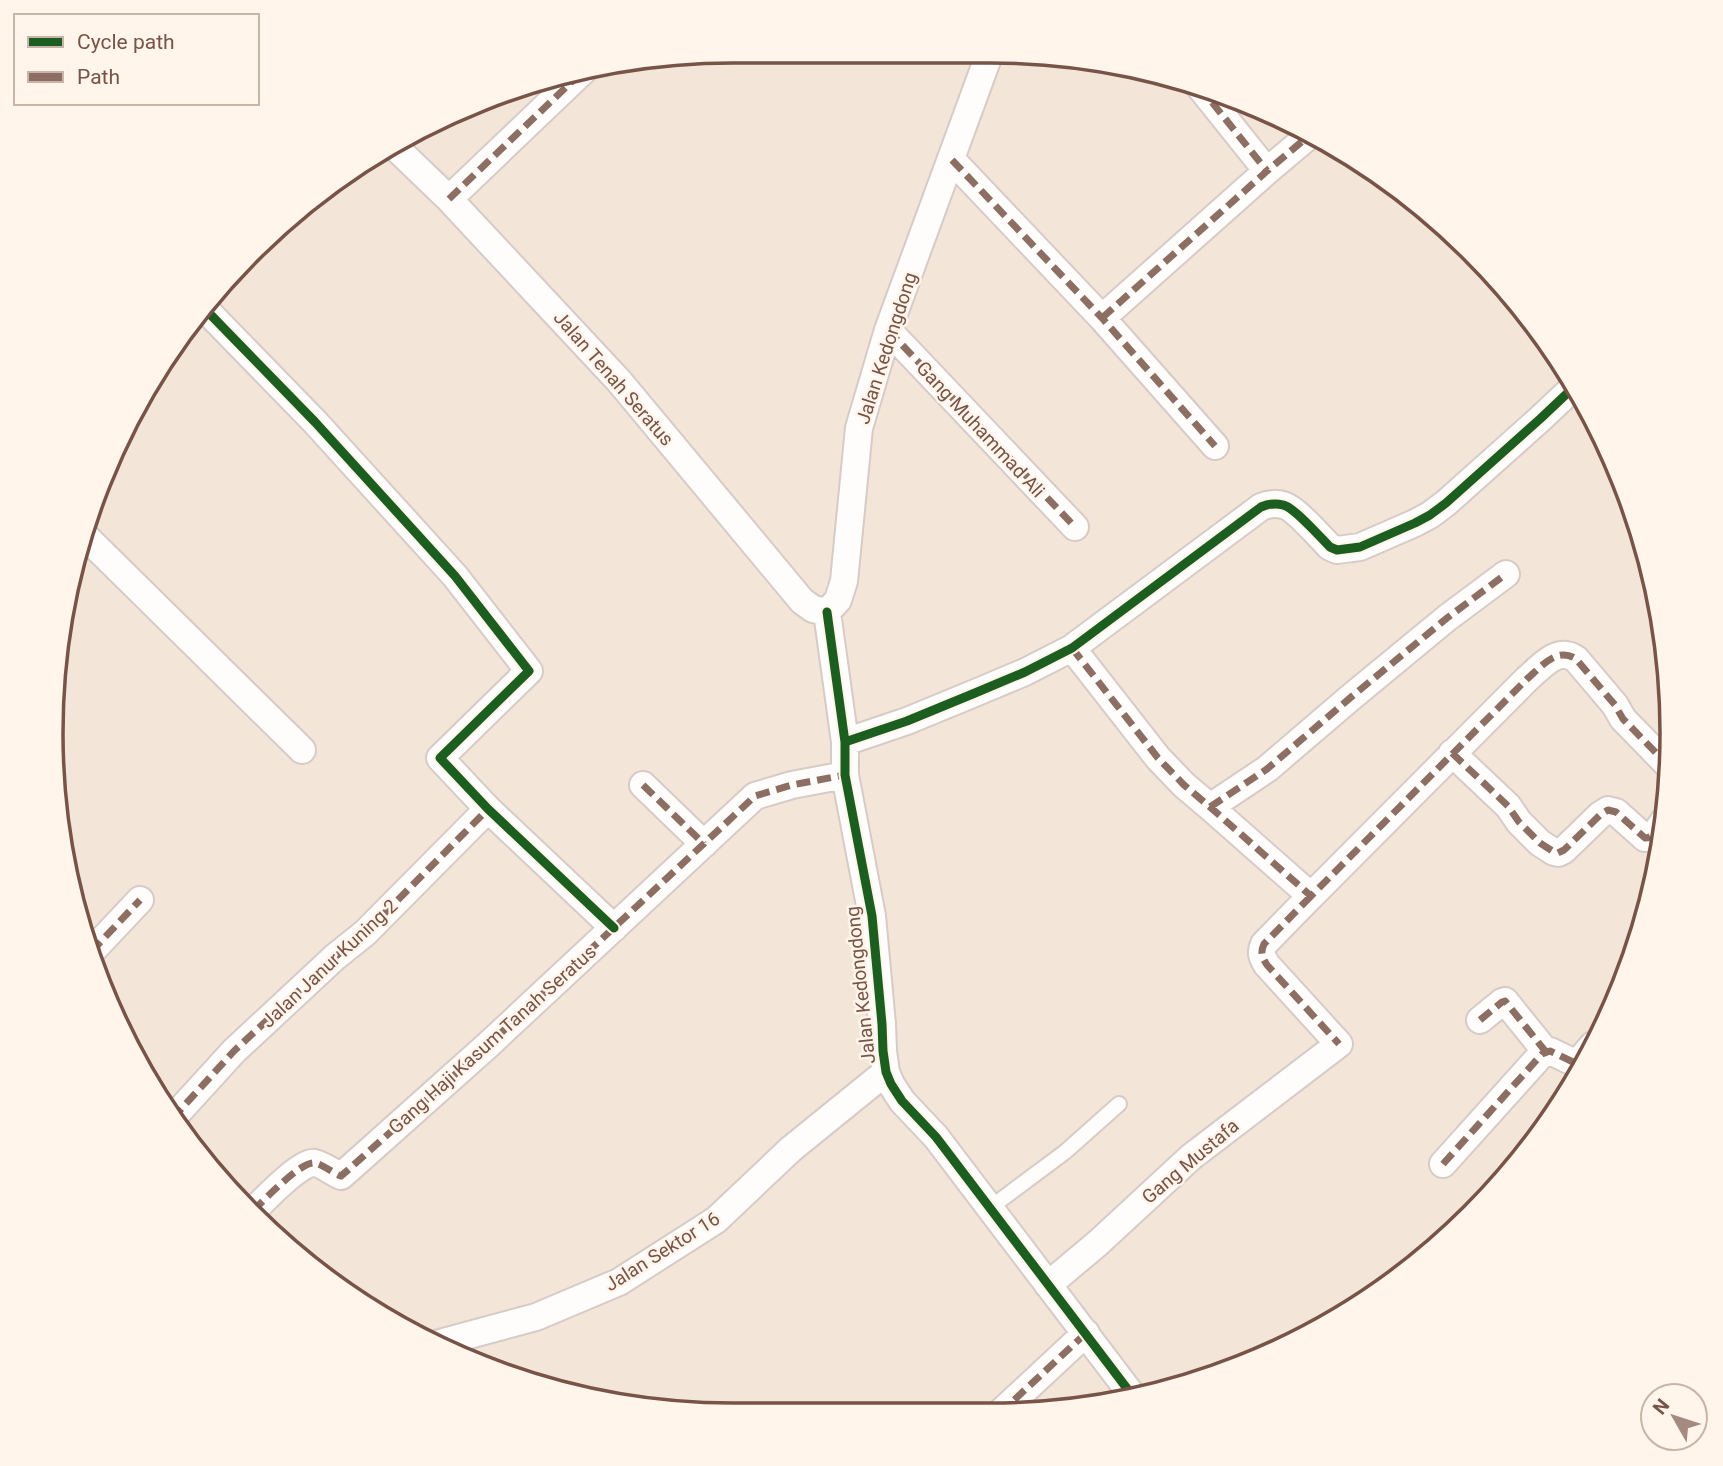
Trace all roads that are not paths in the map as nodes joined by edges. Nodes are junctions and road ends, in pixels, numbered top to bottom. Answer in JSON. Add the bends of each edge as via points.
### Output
{"nodes":[{"id":1,"x":986,"y":63,"type":"edge"},
{"id":2,"x":570,"y":84,"type":"edge"},
{"id":3,"x":1211,"y":101,"type":"edge"},
{"id":4,"x":1302,"y":141,"type":"edge"},
{"id":5,"x":400,"y":152,"type":"edge"},
{"id":6,"x":952,"y":160,"type":"junction"},
{"id":7,"x":1266,"y":171,"type":"junction"},
{"id":8,"x":449,"y":199,"type":"junction"},
{"id":9,"x":210,"y":314,"type":"edge"},
{"id":10,"x":1102,"y":318,"type":"junction"},
{"id":11,"x":888,"y":330,"type":"junction"},
{"id":12,"x":1567,"y":393,"type":"edge"},
{"id":13,"x":1214,"y":446,"type":"dead end"},
{"id":14,"x":1075,"y":527,"type":"dead end"},
{"id":15,"x":91,"y":542,"type":"edge"},
{"id":16,"x":1506,"y":574,"type":"dead end"},
{"id":17,"x":827,"y":612,"type":"junction"},
{"id":18,"x":1072,"y":648,"type":"junction"},
{"id":19,"x":845,"y":742,"type":"junction"},
{"id":20,"x":302,"y":750,"type":"dead end"},
{"id":21,"x":1452,"y":753,"type":"junction"},
{"id":22,"x":1659,"y":756,"type":"edge"},
{"id":23,"x":845,"y":775,"type":"junction"},
{"id":24,"x":643,"y":785,"type":"dead end"},
{"id":25,"x":1210,"y":807,"type":"junction"},
{"id":26,"x":488,"y":809,"type":"junction"},
{"id":27,"x":1652,"y":835,"type":"edge"},
{"id":28,"x":704,"y":844,"type":"junction"},
{"id":29,"x":1311,"y":896,"type":"junction"},
{"id":30,"x":140,"y":900,"type":"dead end"},
{"id":31,"x":614,"y":928,"type":"junction"},
{"id":32,"x":98,"y":945,"type":"edge"},
{"id":33,"x":1480,"y":1020,"type":"dead end"},
{"id":34,"x":1546,"y":1052,"type":"junction"},
{"id":35,"x":1573,"y":1062,"type":"edge"},
{"id":36,"x":886,"y":1072,"type":"junction"},
{"id":37,"x":1119,"y":1104,"type":"dead end"},
{"id":38,"x":180,"y":1110,"type":"edge"},
{"id":39,"x":1443,"y":1164,"type":"dead end"},
{"id":40,"x":258,"y":1206,"type":"edge"},
{"id":41,"x":990,"y":1208,"type":"junction"},
{"id":42,"x":1048,"y":1285,"type":"junction"},
{"id":43,"x":1086,"y":1333,"type":"junction"},
{"id":44,"x":451,"y":1340,"type":"edge"},
{"id":45,"x":1127,"y":1389,"type":"edge"},
{"id":46,"x":1012,"y":1402,"type":"edge"}],
"edges":[{"from":1,"to":6,"type":"street","name":"Jalan Kedongdong"},
{"from":2,"to":8,"type":"street"},
{"from":3,"to":7,"type":"street"},
{"from":4,"to":7,"type":"street"},
{"from":5,"to":8,"type":"street","name":"Jalan Tenah Seratus"},
{"from":6,"to":10,"type":"street"},
{"from":6,"to":11,"type":"street","name":"Jalan Kedongdong"},
{"from":7,"to":10,"type":"street"},
{"from":8,"to":17,"type":"street","name":"Jalan Tenah Seratus","via":[[619,381],[802,601]]},
{"from":9,"to":26,"type":"street","via":[[455,576],[529,671],[440,758]]},
{"from":10,"to":13,"type":"street"},
{"from":11,"to":14,"type":"street","name":"Gang Muhammad Ali"},
{"from":11,"to":17,"type":"street","name":"Jalan Kedongdong","via":[[859,428],[844,581],[838,600]]},
{"from":12,"to":18,"type":"street","via":[[1446,503],[1415,523],[1352,550],[1336,550],[1289,507],[1268,504]]},
{"from":15,"to":20,"type":"street"},
{"from":16,"to":25,"type":"street","via":[[1267,769]]},
{"from":17,"to":19,"type":"street","name":"Jalan Kedongdong"},
{"from":18,"to":19,"type":"street","via":[[975,694]]},
{"from":18,"to":25,"type":"street","via":[[1158,758]]},
{"from":19,"to":23,"type":"street","name":"Jalan Kedongdong"},
{"from":21,"to":22,"type":"street","via":[[1546,662],[1566,654],[1576,659]]},
{"from":21,"to":27,"type":"street","via":[[1551,851],[1564,850],[1608,810],[1644,838]]},
{"from":21,"to":29,"type":"street"},
{"from":23,"to":28,"type":"street","name":"Gang Haji Kasum Tanah Seratus","via":[[755,796]]},
{"from":23,"to":36,"type":"street","name":"Jalan Kedongdong","via":[[872,916]]},
{"from":24,"to":28,"type":"street"},
{"from":25,"to":29,"type":"street"},
{"from":26,"to":31,"type":"street"},
{"from":26,"to":38,"type":"street","name":"Jalan Janur Kuning 2","via":[[365,933],[234,1051]]},
{"from":28,"to":31,"type":"street","name":"Gang Haji Kasum Tanah Seratus"},
{"from":29,"to":42,"type":"street","name":"Gang Mustafa","via":[[1264,944],[1262,956],[1339,1044],[1191,1157]]},
{"from":30,"to":32,"type":"street"},
{"from":31,"to":40,"type":"street","name":"Gang Haji Kasum Tanah Seratus","via":[[341,1176],[310,1163]]},
{"from":33,"to":34,"type":"street","via":[[1505,1001]]},
{"from":34,"to":35,"type":"street"},
{"from":34,"to":39,"type":"street"},
{"from":36,"to":41,"type":"street","name":"Jalan Kedongdong","via":[[902,1101]]},
{"from":36,"to":44,"type":"street","name":"Jalan Sektor 16","via":[[791,1149],[716,1220],[619,1282],[536,1317]]},
{"from":37,"to":41,"type":"lane"},
{"from":41,"to":42,"type":"street","name":"Jalan Kedongdong"},
{"from":42,"to":43,"type":"street","name":"Jalan Kedongdong"},
{"from":43,"to":45,"type":"street","name":"Jalan Kedongdong"},
{"from":43,"to":46,"type":"street"}]}
